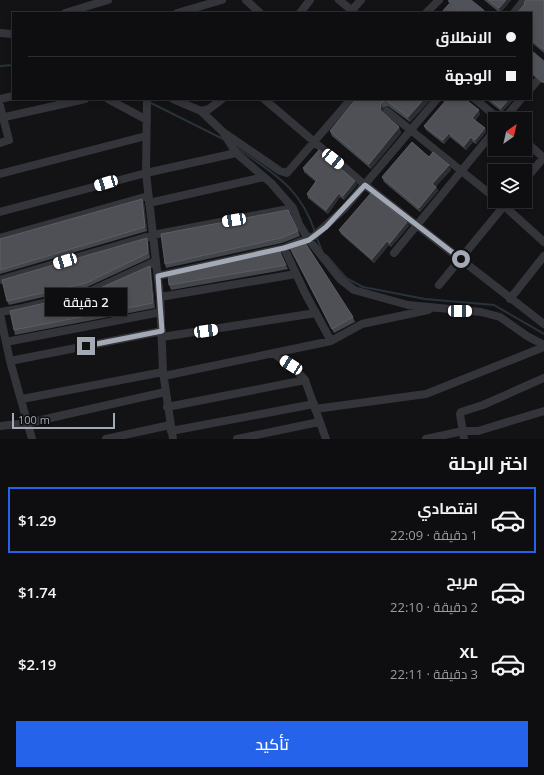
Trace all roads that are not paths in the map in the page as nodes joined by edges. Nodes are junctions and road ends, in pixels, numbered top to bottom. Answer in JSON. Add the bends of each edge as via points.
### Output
{"nodes":[{"id":1,"x":108,"y":0,"type":"edge"},
{"id":2,"x":222,"y":0,"type":"edge"},
{"id":3,"x":246,"y":0,"type":"edge"},
{"id":4,"x":310,"y":0,"type":"edge"},
{"id":5,"x":340,"y":0,"type":"edge"},
{"id":6,"x":361,"y":0,"type":"edge"},
{"id":7,"x":438,"y":0,"type":"edge"},
{"id":8,"x":453,"y":0,"type":"edge"},
{"id":9,"x":464,"y":0,"type":"edge"},
{"id":10,"x":524,"y":0,"type":"edge"},
{"id":11,"x":80,"y":7,"type":"edge"},
{"id":12,"x":68,"y":12,"type":"edge"},
{"id":13,"x":180,"y":12,"type":"edge"},
{"id":14,"x":259,"y":12,"type":"edge"},
{"id":15,"x":301,"y":12,"type":"edge"},
{"id":16,"x":354,"y":12,"type":"edge"},
{"id":17,"x":427,"y":12,"type":"edge"},
{"id":18,"x":467,"y":12,"type":"edge"},
{"id":19,"x":479,"y":12,"type":"edge"},
{"id":20,"x":515,"y":12,"type":"edge"},
{"id":21,"x":532,"y":57,"type":"edge"},
{"id":22,"x":532,"y":67,"type":"edge"},
{"id":23,"x":543,"y":73,"type":"edge"},
{"id":24,"x":532,"y":87,"type":"edge"},
{"id":25,"x":12,"y":96,"type":"edge"},
{"id":26,"x":0,"y":99,"type":"edge"},
{"id":27,"x":81,"y":100,"type":"edge"},
{"id":28,"x":110,"y":100,"type":"edge"},
{"id":29,"x":147,"y":100,"type":"edge"},
{"id":30,"x":175,"y":100,"type":"edge"},
{"id":31,"x":221,"y":100,"type":"edge"},
{"id":32,"x":265,"y":100,"type":"edge"},
{"id":33,"x":350,"y":100,"type":"edge"},
{"id":34,"x":436,"y":100,"type":"edge"},
{"id":35,"x":476,"y":100,"type":"edge"},
{"id":36,"x":520,"y":100,"type":"edge"},
{"id":37,"x":0,"y":106,"type":"edge"},
{"id":38,"x":201,"y":111,"type":"junction"},
{"id":39,"x":387,"y":111,"type":"dead end"},
{"id":40,"x":491,"y":112,"type":"edge"},
{"id":41,"x":510,"y":112,"type":"edge"},
{"id":42,"x":1,"y":118,"type":"edge"},
{"id":43,"x":147,"y":120,"type":"junction"},
{"id":44,"x":410,"y":130,"type":"junction"},
{"id":45,"x":223,"y":132,"type":"junction"},
{"id":46,"x":146,"y":136,"type":"junction"},
{"id":47,"x":488,"y":139,"type":"edge"},
{"id":48,"x":312,"y":142,"type":"junction"},
{"id":49,"x":0,"y":143,"type":"edge"},
{"id":50,"x":532,"y":147,"type":"edge"},
{"id":51,"x":236,"y":153,"type":"junction"},
{"id":52,"x":544,"y":157,"type":"edge"},
{"id":53,"x":532,"y":172,"type":"edge"},
{"id":54,"x":146,"y":173,"type":"junction"},
{"id":55,"x":461,"y":173,"type":"junction"},
{"id":56,"x":0,"y":174,"type":"edge"},
{"id":57,"x":264,"y":177,"type":"junction"},
{"id":58,"x":365,"y":185,"type":"junction"},
{"id":59,"x":488,"y":193,"type":"edge"},
{"id":60,"x":149,"y":200,"type":"junction"},
{"id":61,"x":293,"y":208,"type":"junction"},
{"id":62,"x":499,"y":208,"type":"edge"},
{"id":63,"x":510,"y":208,"type":"edge"},
{"id":64,"x":0,"y":212,"type":"edge"},
{"id":65,"x":418,"y":225,"type":"junction"},
{"id":66,"x":153,"y":235,"type":"junction"},
{"id":67,"x":0,"y":238,"type":"edge"},
{"id":68,"x":309,"y":240,"type":"junction"},
{"id":69,"x":544,"y":242,"type":"edge"},
{"id":70,"x":284,"y":248,"type":"junction"},
{"id":71,"x":394,"y":253,"type":"dead end"},
{"id":72,"x":544,"y":256,"type":"edge"},
{"id":73,"x":461,"y":259,"type":"junction"},
{"id":74,"x":156,"y":261,"type":"junction"},
{"id":75,"x":296,"y":274,"type":"junction"},
{"id":76,"x":158,"y":276,"type":"junction"},
{"id":77,"x":0,"y":280,"type":"edge"},
{"id":78,"x":439,"y":285,"type":"dead end"},
{"id":79,"x":160,"y":297,"type":"junction"},
{"id":80,"x":510,"y":299,"type":"junction"},
{"id":81,"x":436,"y":309,"type":"junction"},
{"id":82,"x":161,"y":312,"type":"junction"},
{"id":83,"x":0,"y":313,"type":"edge"},
{"id":84,"x":316,"y":313,"type":"junction"},
{"id":85,"x":544,"y":324,"type":"edge"},
{"id":86,"x":162,"y":334,"type":"junction"},
{"id":87,"x":331,"y":341,"type":"junction"},
{"id":88,"x":6,"y":342,"type":"junction"},
{"id":89,"x":544,"y":346,"type":"edge"},
{"id":90,"x":273,"y":353,"type":"junction"},
{"id":91,"x":10,"y":361,"type":"junction"},
{"id":92,"x":164,"y":374,"type":"junction"},
{"id":93,"x":544,"y":378,"type":"edge"},
{"id":94,"x":305,"y":380,"type":"junction"},
{"id":95,"x":165,"y":392,"type":"junction"},
{"id":96,"x":22,"y":399,"type":"junction"},
{"id":97,"x":167,"y":407,"type":"junction"},
{"id":98,"x":314,"y":407,"type":"junction"},
{"id":99,"x":544,"y":411,"type":"edge"},
{"id":100,"x":28,"y":422,"type":"junction"},
{"id":101,"x":319,"y":422,"type":"junction"},
{"id":102,"x":0,"y":426,"type":"edge"},
{"id":103,"x":172,"y":432,"type":"edge"},
{"id":104,"x":463,"y":435,"type":"edge"},
{"id":105,"x":32,"y":439,"type":"edge"},
{"id":106,"x":106,"y":439,"type":"edge"},
{"id":107,"x":237,"y":439,"type":"edge"},
{"id":108,"x":326,"y":439,"type":"edge"},
{"id":109,"x":426,"y":439,"type":"edge"}],
"edges":[{"from":1,"to":11,"type":"street"},
{"from":2,"to":13,"type":"street"},
{"from":3,"to":14,"type":"street"},
{"from":4,"to":15,"type":"street"},
{"from":5,"to":16,"type":"street"},
{"from":6,"to":16,"type":"street"},
{"from":7,"to":17,"type":"street"},
{"from":8,"to":18,"type":"main road"},
{"from":9,"to":19,"type":"main road"},
{"from":10,"to":20,"type":"street"},
{"from":11,"to":12,"type":"street"},
{"from":21,"to":23,"type":"main road"},
{"from":22,"to":23,"type":"main road"},
{"from":23,"to":24,"type":"street"},
{"from":25,"to":26,"type":"street"},
{"from":27,"to":42,"type":"street"},
{"from":28,"to":43,"type":"street"},
{"from":29,"to":43,"type":"street"},
{"from":30,"to":38,"type":"street"},
{"from":31,"to":38,"type":"street","via":[[209,109]]},
{"from":32,"to":48,"type":"street"},
{"from":33,"to":48,"type":"street"},
{"from":34,"to":44,"type":"street"},
{"from":35,"to":40,"type":"street"},
{"from":36,"to":41,"type":"street"},
{"from":37,"to":42,"type":"street"},
{"from":38,"to":45,"type":"street"},
{"from":39,"to":44,"type":"street"},
{"from":42,"to":49,"type":"street","via":[[9,140]]},
{"from":43,"to":46,"type":"street"},
{"from":44,"to":55,"type":"street"},
{"from":44,"to":58,"type":"street"},
{"from":45,"to":48,"type":"street","via":[[280,171],[287,173]]},
{"from":45,"to":51,"type":"street"},
{"from":46,"to":54,"type":"street"},
{"from":46,"to":56,"type":"street"},
{"from":47,"to":55,"type":"street"},
{"from":48,"to":58,"type":"street"},
{"from":50,"to":52,"type":"street"},
{"from":51,"to":54,"type":"street"},
{"from":51,"to":57,"type":"street"},
{"from":52,"to":53,"type":"street"},
{"from":54,"to":60,"type":"street"},
{"from":54,"to":64,"type":"street"},
{"from":55,"to":59,"type":"street"},
{"from":55,"to":65,"type":"street"},
{"from":57,"to":60,"type":"street"},
{"from":57,"to":61,"type":"street"},
{"from":58,"to":65,"type":"street"},
{"from":58,"to":68,"type":"street","via":[[330,223]]},
{"from":60,"to":66,"type":"street"},
{"from":60,"to":67,"type":"street"},
{"from":61,"to":66,"type":"street"},
{"from":61,"to":68,"type":"street"},
{"from":62,"to":73,"type":"street"},
{"from":63,"to":69,"type":"street"},
{"from":65,"to":71,"type":"street"},
{"from":65,"to":73,"type":"street"},
{"from":66,"to":74,"type":"street"},
{"from":66,"to":77,"type":"street"},
{"from":68,"to":70,"type":"street"},
{"from":68,"to":81,"type":"street","via":[[340,279],[354,290],[408,305]]},
{"from":70,"to":75,"type":"street"},
{"from":70,"to":76,"type":"street"},
{"from":72,"to":80,"type":"street"},
{"from":73,"to":78,"type":"street"},
{"from":73,"to":80,"type":"street"},
{"from":74,"to":76,"type":"street"},
{"from":74,"to":83,"type":"street","via":[[89,292]]},
{"from":75,"to":79,"type":"street"},
{"from":75,"to":84,"type":"street"},
{"from":76,"to":79,"type":"street"},
{"from":79,"to":82,"type":"street"},
{"from":80,"to":85,"type":"street"},
{"from":81,"to":87,"type":"street","via":[[362,324]]},
{"from":81,"to":89,"type":"street","via":[[481,312],[500,317]]},
{"from":82,"to":86,"type":"street"},
{"from":82,"to":88,"type":"street"},
{"from":83,"to":88,"type":"street"},
{"from":84,"to":86,"type":"street"},
{"from":84,"to":87,"type":"street"},
{"from":86,"to":91,"type":"street"},
{"from":86,"to":92,"type":"street"},
{"from":87,"to":90,"type":"street"},
{"from":88,"to":91,"type":"street"},
{"from":89,"to":98,"type":"street","via":[[426,394]]},
{"from":90,"to":92,"type":"street"},
{"from":90,"to":94,"type":"street","via":[[293,367]]},
{"from":91,"to":96,"type":"street"},
{"from":92,"to":95,"type":"street"},
{"from":92,"to":96,"type":"street"},
{"from":93,"to":104,"type":"street","via":[[462,412],[460,414]]},
{"from":94,"to":97,"type":"street"},
{"from":94,"to":98,"type":"street"},
{"from":95,"to":97,"type":"street"},
{"from":95,"to":100,"type":"street"},
{"from":96,"to":100,"type":"street"},
{"from":97,"to":103,"type":"street"},
{"from":98,"to":101,"type":"street"},
{"from":98,"to":103,"type":"street"},
{"from":99,"to":104,"type":"street"},
{"from":100,"to":102,"type":"street"},
{"from":100,"to":105,"type":"street"},
{"from":101,"to":107,"type":"street"},
{"from":101,"to":108,"type":"street"},
{"from":103,"to":106,"type":"street"},
{"from":104,"to":109,"type":"street"}]}
